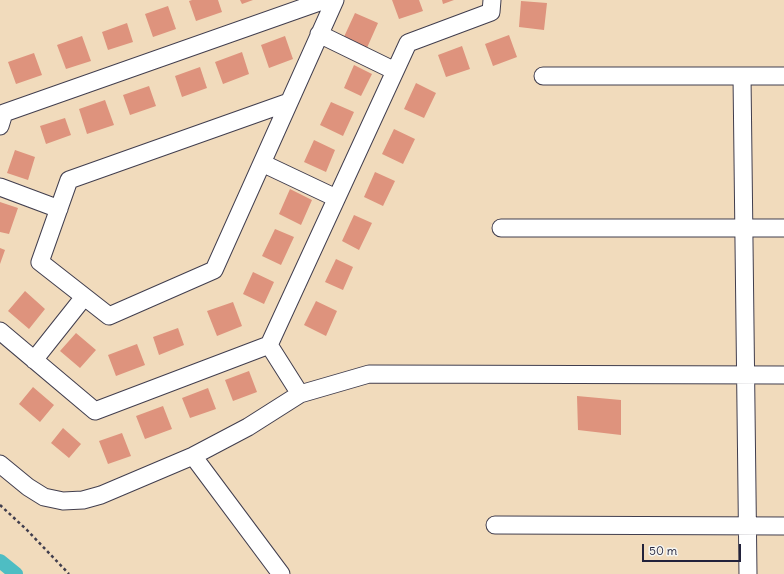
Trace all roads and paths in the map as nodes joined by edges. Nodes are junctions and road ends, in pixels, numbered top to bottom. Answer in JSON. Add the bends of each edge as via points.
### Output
{"nodes":[{"id":1,"x":325,"y":0,"type":"edge"},
{"id":2,"x":335,"y":0,"type":"edge"},
{"id":3,"x":492,"y":0,"type":"edge"},
{"id":4,"x":319,"y":34,"type":"junction"},
{"id":5,"x":395,"y":71,"type":"junction"},
{"id":6,"x":543,"y":76,"type":"dead end"},
{"id":7,"x":742,"y":76,"type":"junction"},
{"id":8,"x":784,"y":76,"type":"edge"},
{"id":9,"x":289,"y":102,"type":"junction"},
{"id":10,"x":0,"y":126,"type":"edge"},
{"id":11,"x":262,"y":163,"type":"junction"},
{"id":12,"x":0,"y":187,"type":"edge"},
{"id":13,"x":336,"y":198,"type":"junction"},
{"id":14,"x":59,"y":209,"type":"junction"},
{"id":15,"x":501,"y":228,"type":"dead end"},
{"id":16,"x":744,"y":228,"type":"junction"},
{"id":17,"x":784,"y":228,"type":"edge"},
{"id":18,"x":84,"y":297,"type":"junction"},
{"id":19,"x":0,"y":331,"type":"edge"},
{"id":20,"x":268,"y":345,"type":"junction"},
{"id":21,"x":34,"y":360,"type":"junction"},
{"id":22,"x":745,"y":375,"type":"junction"},
{"id":23,"x":784,"y":375,"type":"edge"},
{"id":24,"x":300,"y":394,"type":"junction"},
{"id":25,"x":193,"y":456,"type":"junction"},
{"id":26,"x":0,"y":464,"type":"edge"},
{"id":27,"x":0,"y":505,"type":"edge"},
{"id":28,"x":495,"y":525,"type":"dead end"},
{"id":29,"x":747,"y":526,"type":"junction"},
{"id":30,"x":784,"y":526,"type":"edge"},
{"id":31,"x":69,"y":574,"type":"edge"},
{"id":32,"x":281,"y":574,"type":"edge"},
{"id":33,"x":748,"y":574,"type":"edge"}],
"edges":[{"from":1,"to":10,"type":"street","via":[[4,113]]},
{"from":2,"to":4,"type":"street"},
{"from":3,"to":5,"type":"street","via":[[491,12],[408,43]]},
{"from":4,"to":5,"type":"street"},
{"from":4,"to":9,"type":"street"},
{"from":5,"to":13,"type":"street"},
{"from":6,"to":7,"type":"street"},
{"from":7,"to":8,"type":"street"},
{"from":7,"to":16,"type":"street"},
{"from":9,"to":11,"type":"street"},
{"from":9,"to":14,"type":"street","via":[[69,180]]},
{"from":11,"to":13,"type":"street"},
{"from":11,"to":18,"type":"street","via":[[214,270],[108,316]]},
{"from":12,"to":14,"type":"street"},
{"from":13,"to":20,"type":"street"},
{"from":14,"to":18,"type":"street","via":[[40,262]]},
{"from":15,"to":16,"type":"street"},
{"from":16,"to":17,"type":"street"},
{"from":16,"to":22,"type":"street"},
{"from":18,"to":21,"type":"street"},
{"from":19,"to":21,"type":"street"},
{"from":20,"to":21,"type":"street","via":[[95,411]]},
{"from":20,"to":24,"type":"street"},
{"from":22,"to":23,"type":"street"},
{"from":22,"to":24,"type":"street","via":[[369,374]]},
{"from":22,"to":29,"type":"street"},
{"from":24,"to":25,"type":"street","via":[[248,428]]},
{"from":25,"to":26,"type":"street","via":[[101,495],[83,500],[63,501],[44,497]]},
{"from":25,"to":32,"type":"street"},
{"from":27,"to":31,"type":"path"},
{"from":28,"to":29,"type":"street"},
{"from":29,"to":30,"type":"street"},
{"from":29,"to":33,"type":"street"}]}
